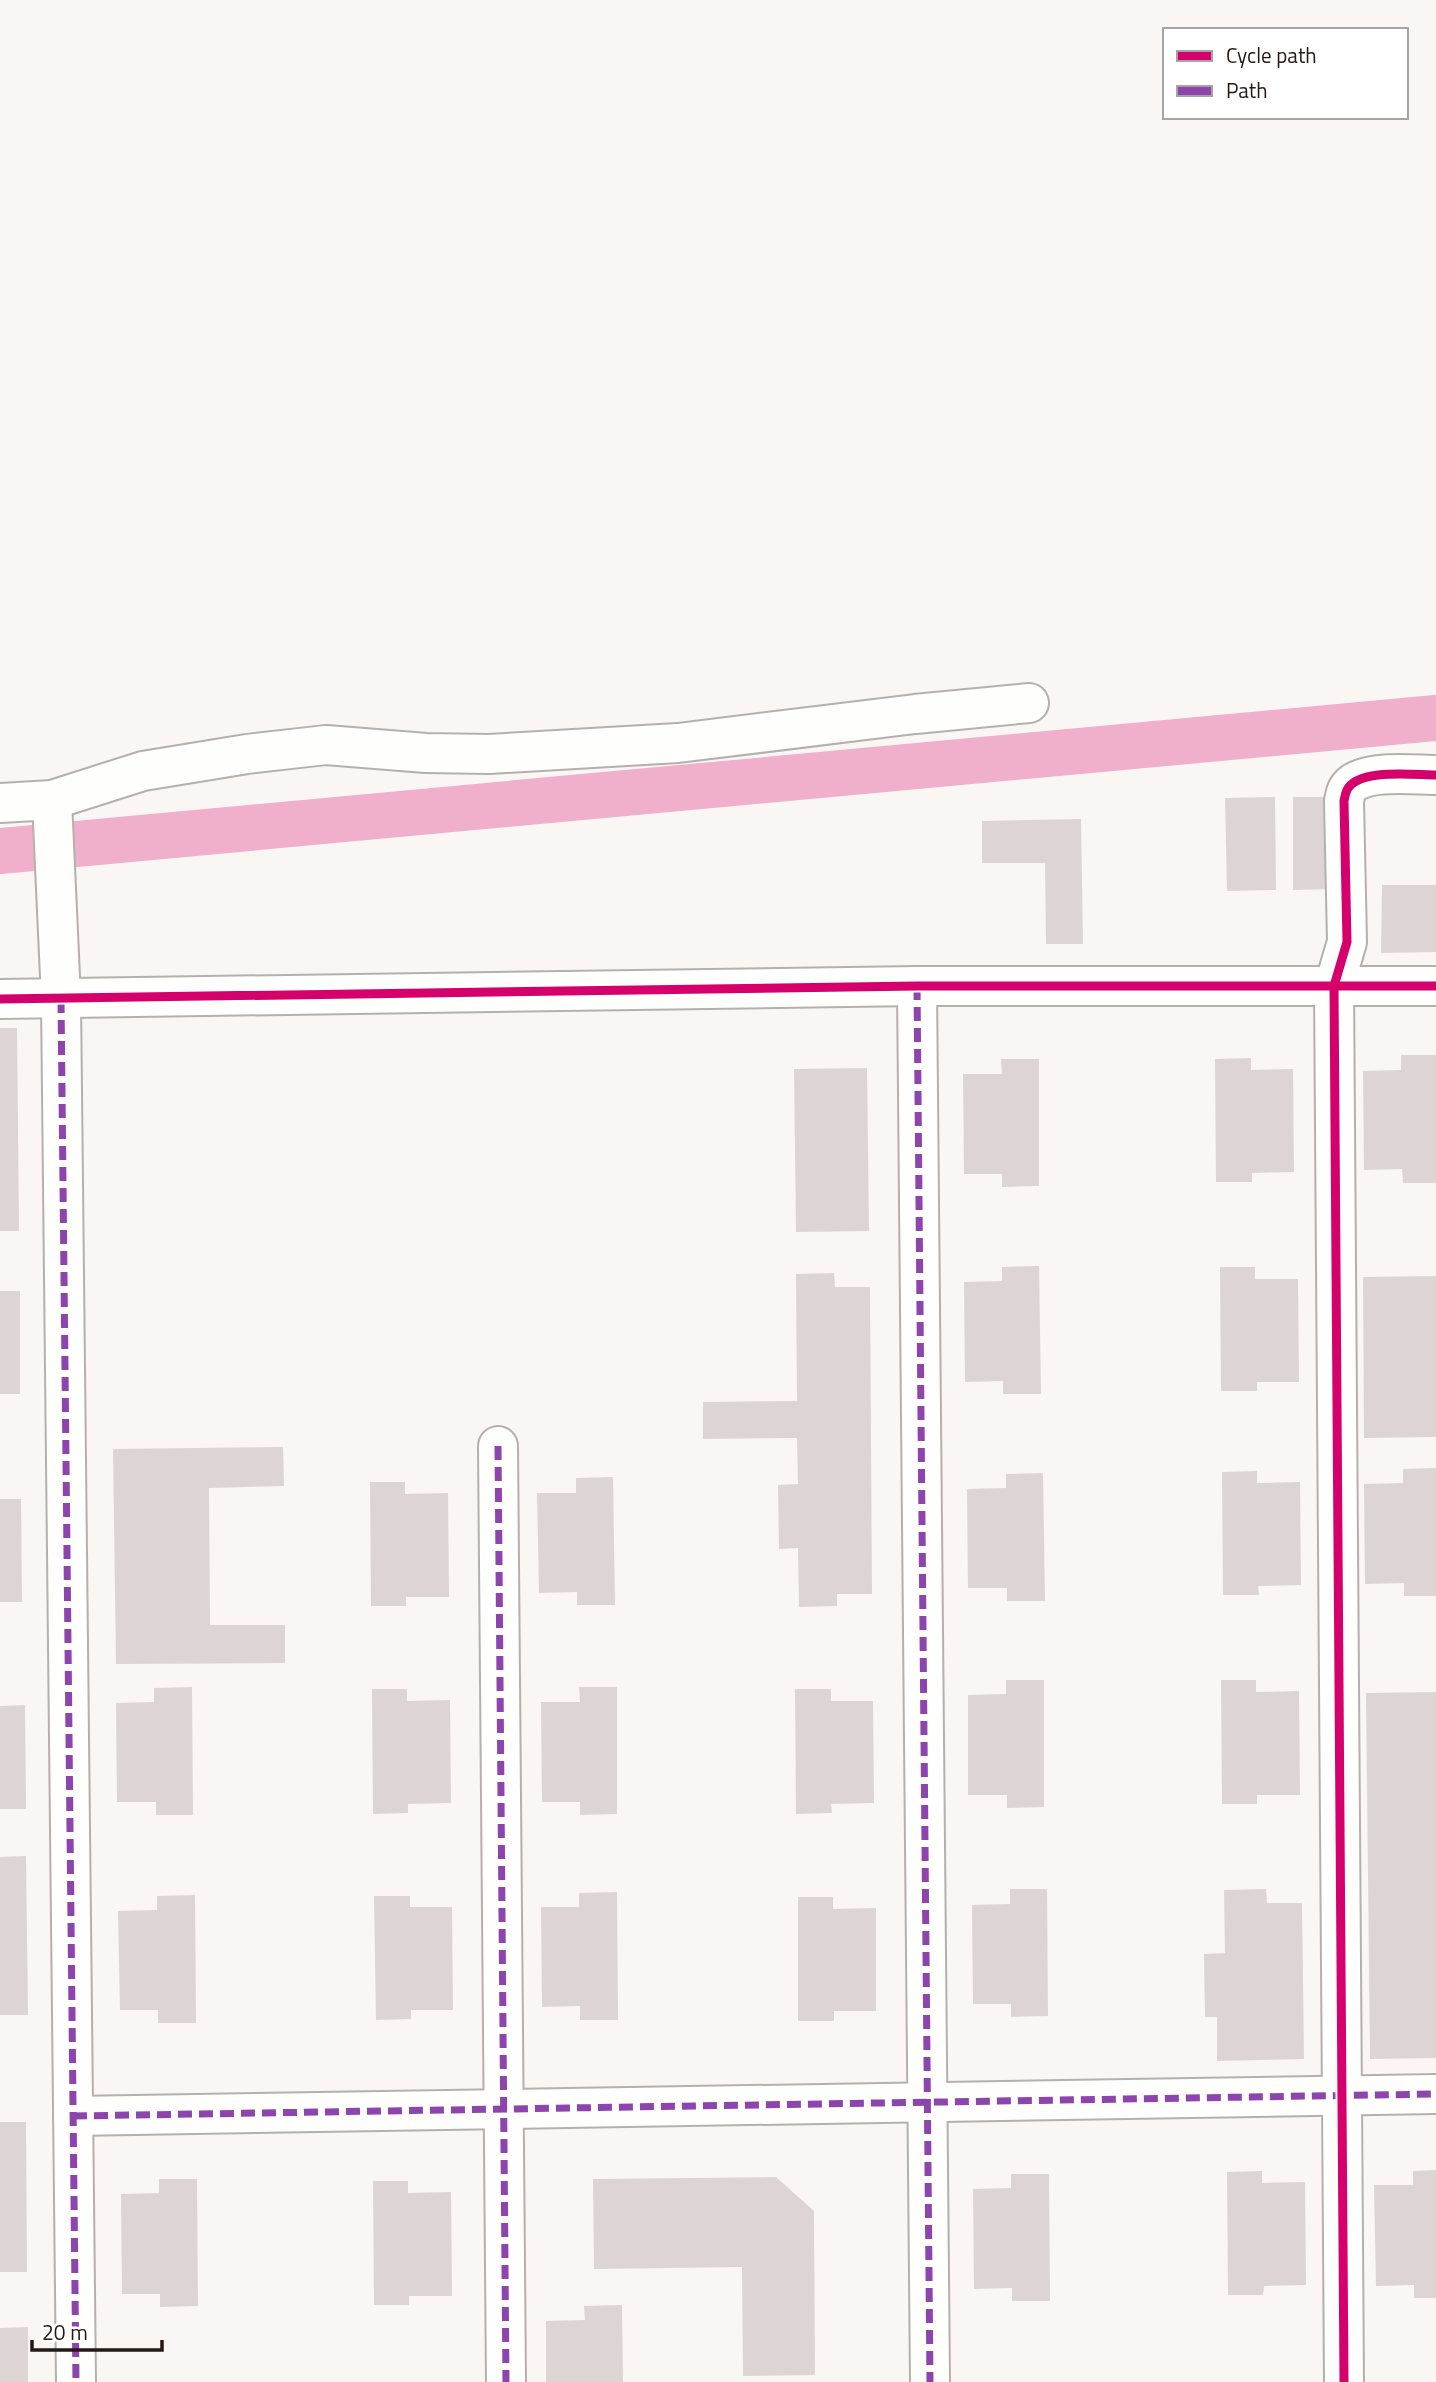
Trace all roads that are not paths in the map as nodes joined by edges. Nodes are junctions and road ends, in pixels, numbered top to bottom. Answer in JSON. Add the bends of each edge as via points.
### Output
{"nodes":[{"id":1,"x":1029,"y":703,"type":"dead end"},
{"id":2,"x":1436,"y":775,"type":"edge"},
{"id":3,"x":52,"y":800,"type":"junction"},
{"id":4,"x":0,"y":803,"type":"edge"},
{"id":5,"x":917,"y":986,"type":"junction"},
{"id":6,"x":1334,"y":986,"type":"junction"},
{"id":7,"x":1436,"y":986,"type":"edge"},
{"id":8,"x":0,"y":999,"type":"edge"},
{"id":9,"x":61,"y":999,"type":"junction"},
{"id":10,"x":498,"y":1446,"type":"dead end"},
{"id":11,"x":1436,"y":2094,"type":"edge"},
{"id":12,"x":1342,"y":2095,"type":"junction"},
{"id":13,"x":928,"y":2102,"type":"junction"},
{"id":14,"x":504,"y":2109,"type":"junction"},
{"id":15,"x":74,"y":2116,"type":"junction"},
{"id":16,"x":76,"y":2382,"type":"edge"},
{"id":17,"x":506,"y":2382,"type":"edge"},
{"id":18,"x":930,"y":2382,"type":"edge"},
{"id":19,"x":1344,"y":2382,"type":"edge"}],
"edges":[{"from":1,"to":3,"type":"street","via":[[678,743],[489,754],[326,745],[143,771]]},
{"from":2,"to":6,"type":"street","via":[[1374,775],[1357,780],[1347,790],[1346,942]]},
{"from":3,"to":4,"type":"street"},
{"from":3,"to":9,"type":"street"},
{"from":5,"to":6,"type":"street"},
{"from":5,"to":9,"type":"street"},
{"from":5,"to":13,"type":"street"},
{"from":6,"to":7,"type":"street"},
{"from":6,"to":12,"type":"street"},
{"from":8,"to":9,"type":"street"},
{"from":9,"to":15,"type":"street"},
{"from":10,"to":14,"type":"street"},
{"from":11,"to":12,"type":"street"},
{"from":12,"to":13,"type":"street"},
{"from":12,"to":19,"type":"street"},
{"from":13,"to":14,"type":"street"},
{"from":13,"to":18,"type":"street"},
{"from":14,"to":15,"type":"street"},
{"from":14,"to":17,"type":"street"},
{"from":15,"to":16,"type":"street"}]}
